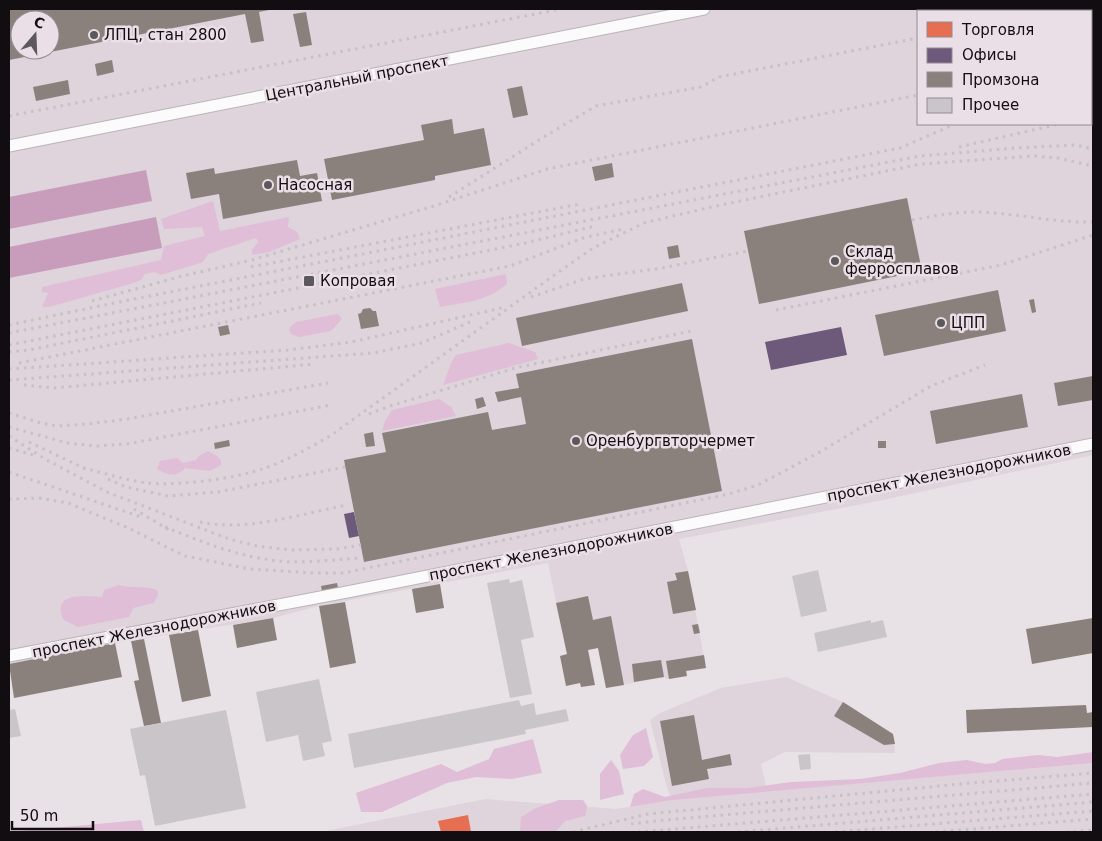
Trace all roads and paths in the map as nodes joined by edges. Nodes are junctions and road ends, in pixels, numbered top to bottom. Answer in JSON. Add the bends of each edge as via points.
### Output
{"nodes":[{"id":1,"x":704,"y":9,"type":"edge"},
{"id":2,"x":9,"y":146,"type":"edge"},
{"id":3,"x":1093,"y":444,"type":"edge"},
{"id":4,"x":9,"y":656,"type":"edge"}],
"edges":[{"from":1,"to":2,"type":"street","name":"Центральный проспект"},
{"from":3,"to":4,"type":"street","name":"проспект Железнодорожников"}]}
